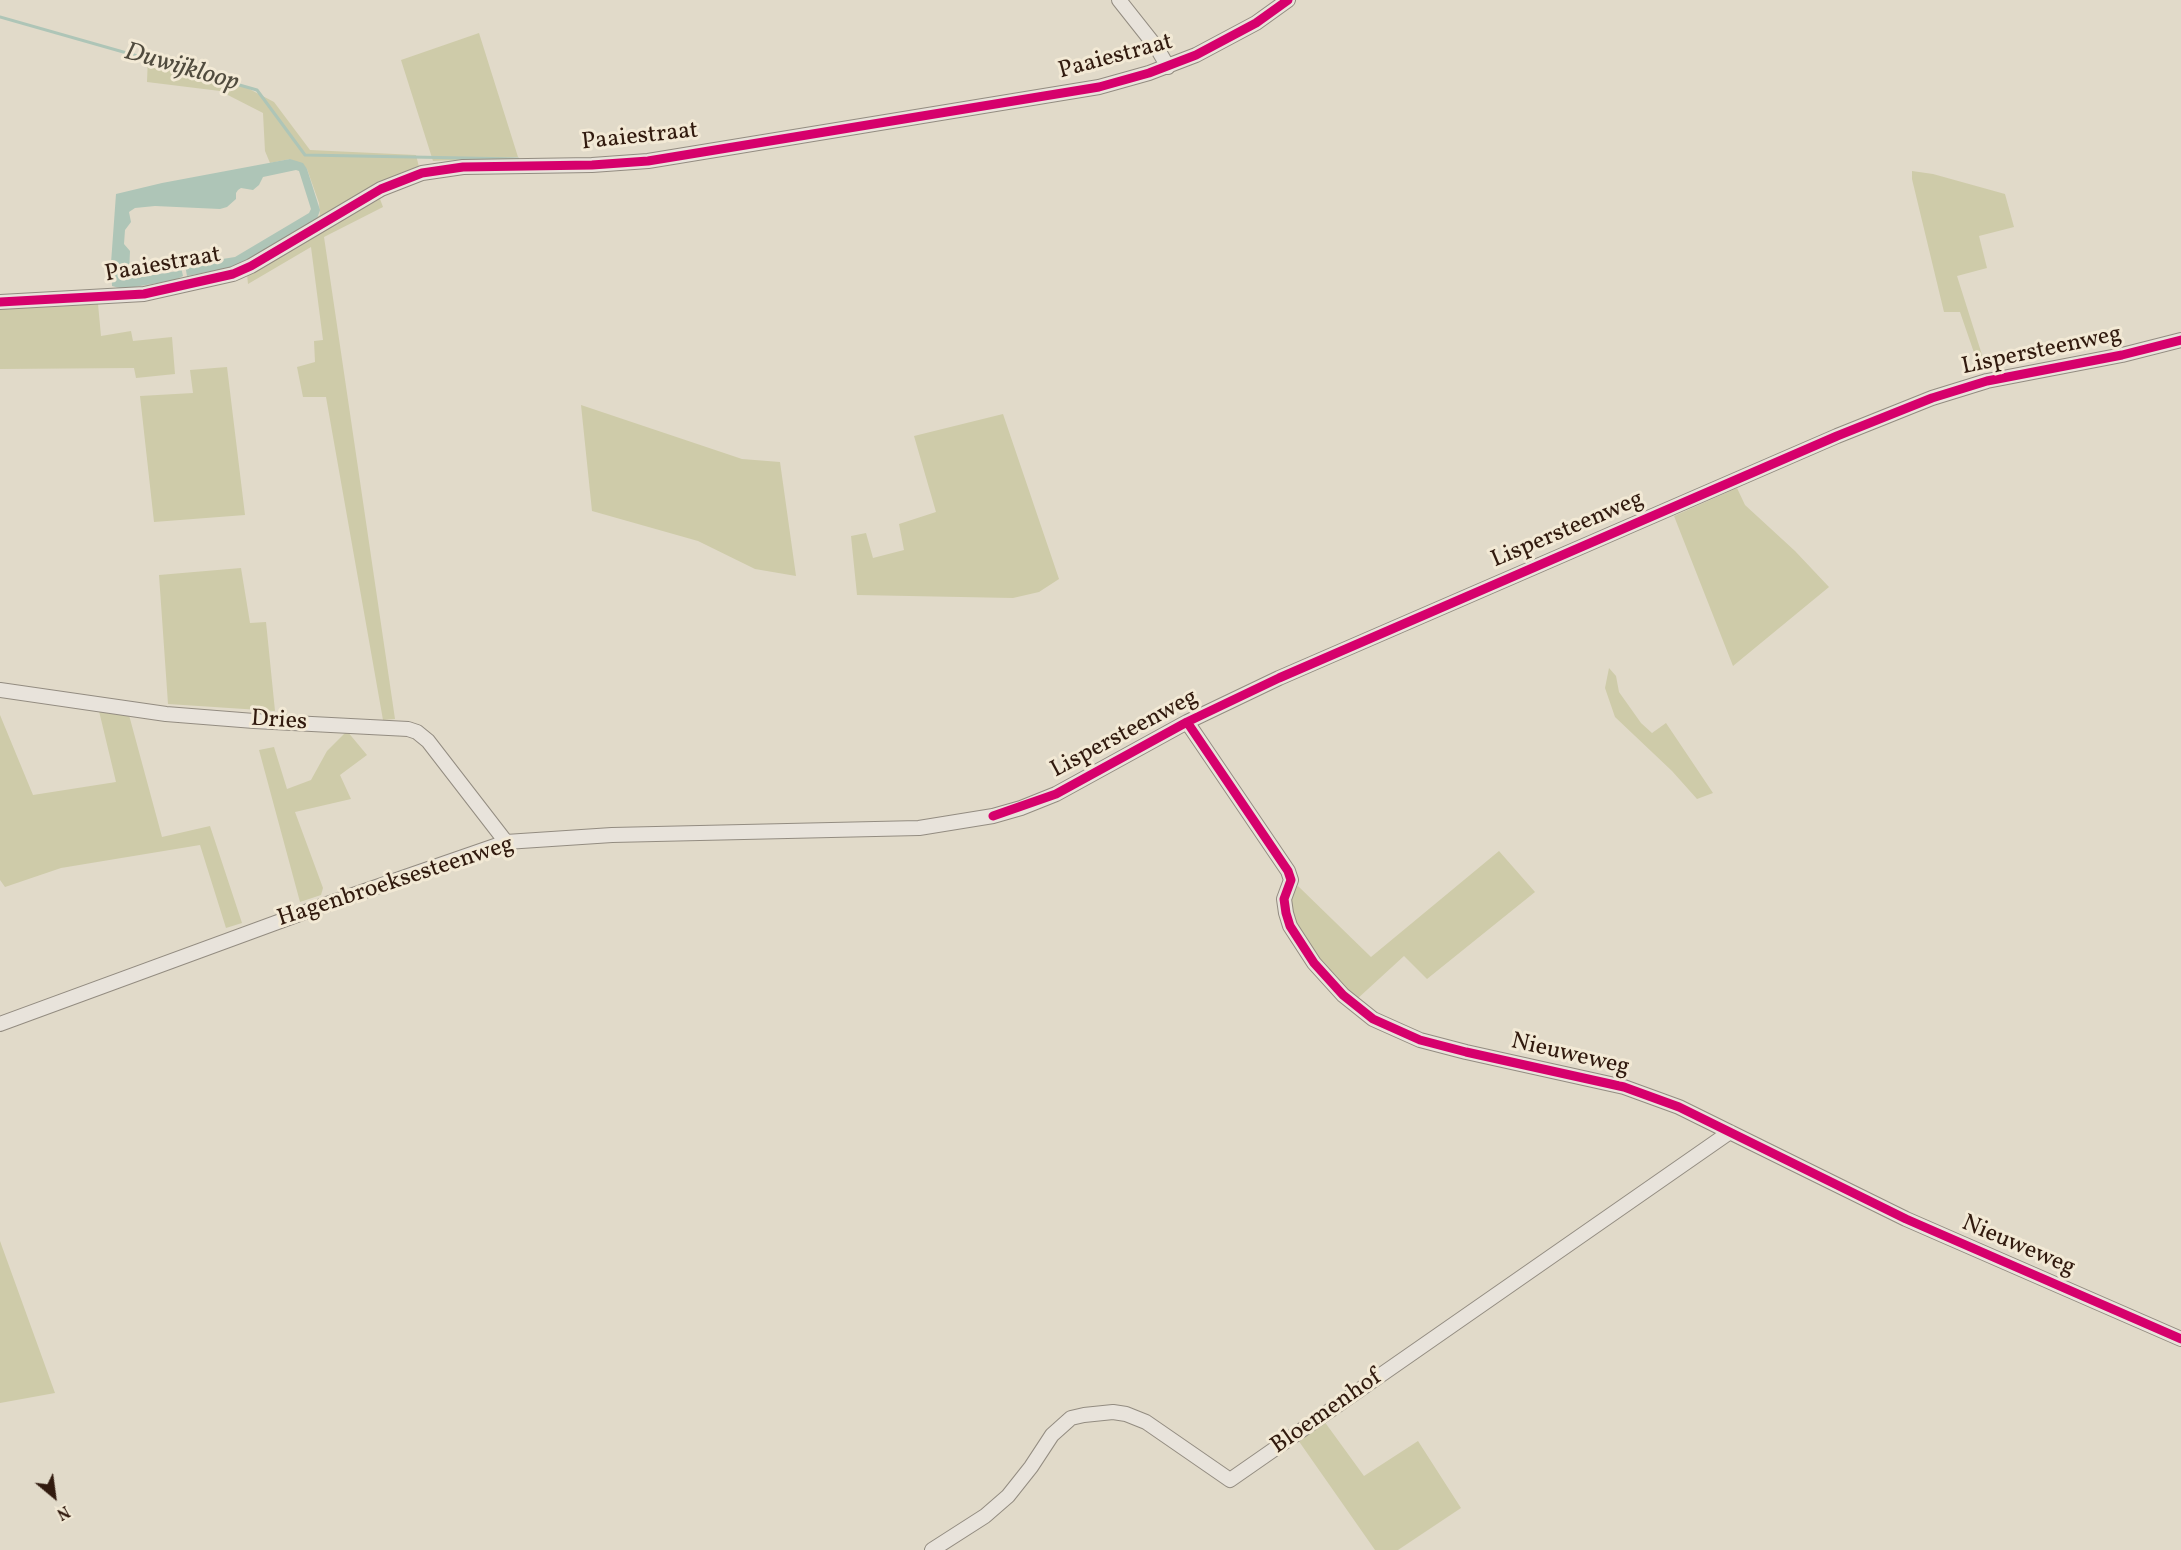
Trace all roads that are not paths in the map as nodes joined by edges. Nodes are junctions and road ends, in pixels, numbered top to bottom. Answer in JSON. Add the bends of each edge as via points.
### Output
{"nodes":[{"id":1,"x":1119,"y":0,"type":"edge"},
{"id":2,"x":1288,"y":0,"type":"edge"},
{"id":3,"x":1168,"y":67,"type":"junction"},
{"id":4,"x":0,"y":302,"type":"edge"},
{"id":5,"x":2181,"y":340,"type":"edge"},
{"id":6,"x":0,"y":690,"type":"edge"},
{"id":7,"x":1187,"y":722,"type":"junction"},
{"id":8,"x":954,"y":823,"type":"joint"},
{"id":9,"x":506,"y":842,"type":"junction"},
{"id":10,"x":0,"y":1024,"type":"edge"},
{"id":11,"x":1730,"y":1132,"type":"junction"},
{"id":12,"x":2181,"y":1339,"type":"edge"},
{"id":13,"x":932,"y":1550,"type":"edge"}],
"edges":[{"from":1,"to":3,"type":"street"},
{"from":2,"to":3,"type":"street","name":"Paaiestraat","via":[[1224,41]]},
{"from":3,"to":4,"type":"street","name":"Paaiestraat","via":[[1090,88],[648,161],[463,167],[422,173],[381,189],[251,267],[225,276],[144,294]]},
{"from":5,"to":7,"type":"street","name":"Lispersteenweg","via":[[2122,356],[1987,381],[1932,398],[1290,673]]},
{"from":6,"to":9,"type":"street","name":"Dries","via":[[166,714],[408,729],[428,741]]},
{"from":7,"to":8,"type":"street","name":"Lispersteenweg","via":[[1056,794],[993,816]]},
{"from":7,"to":11,"type":"street","name":"Nieuweweg","via":[[1288,871],[1291,880],[1284,899],[1290,926],[1314,963],[1343,995],[1373,1019],[1420,1040],[1624,1087],[1679,1107]]},
{"from":8,"to":9,"type":"street","name":"Hagenbroeksesteenweg","via":[[919,828],[612,835]]},
{"from":9,"to":10,"type":"street","name":"Hagenbroeksesteenweg"},
{"from":11,"to":12,"type":"street","name":"Nieuweweg","via":[[1906,1220]]},
{"from":11,"to":13,"type":"street","name":"Bloemenhof","via":[[1230,1480],[1126,1413],[1084,1415],[1066,1422],[1052,1435],[1008,1496]]}]}
